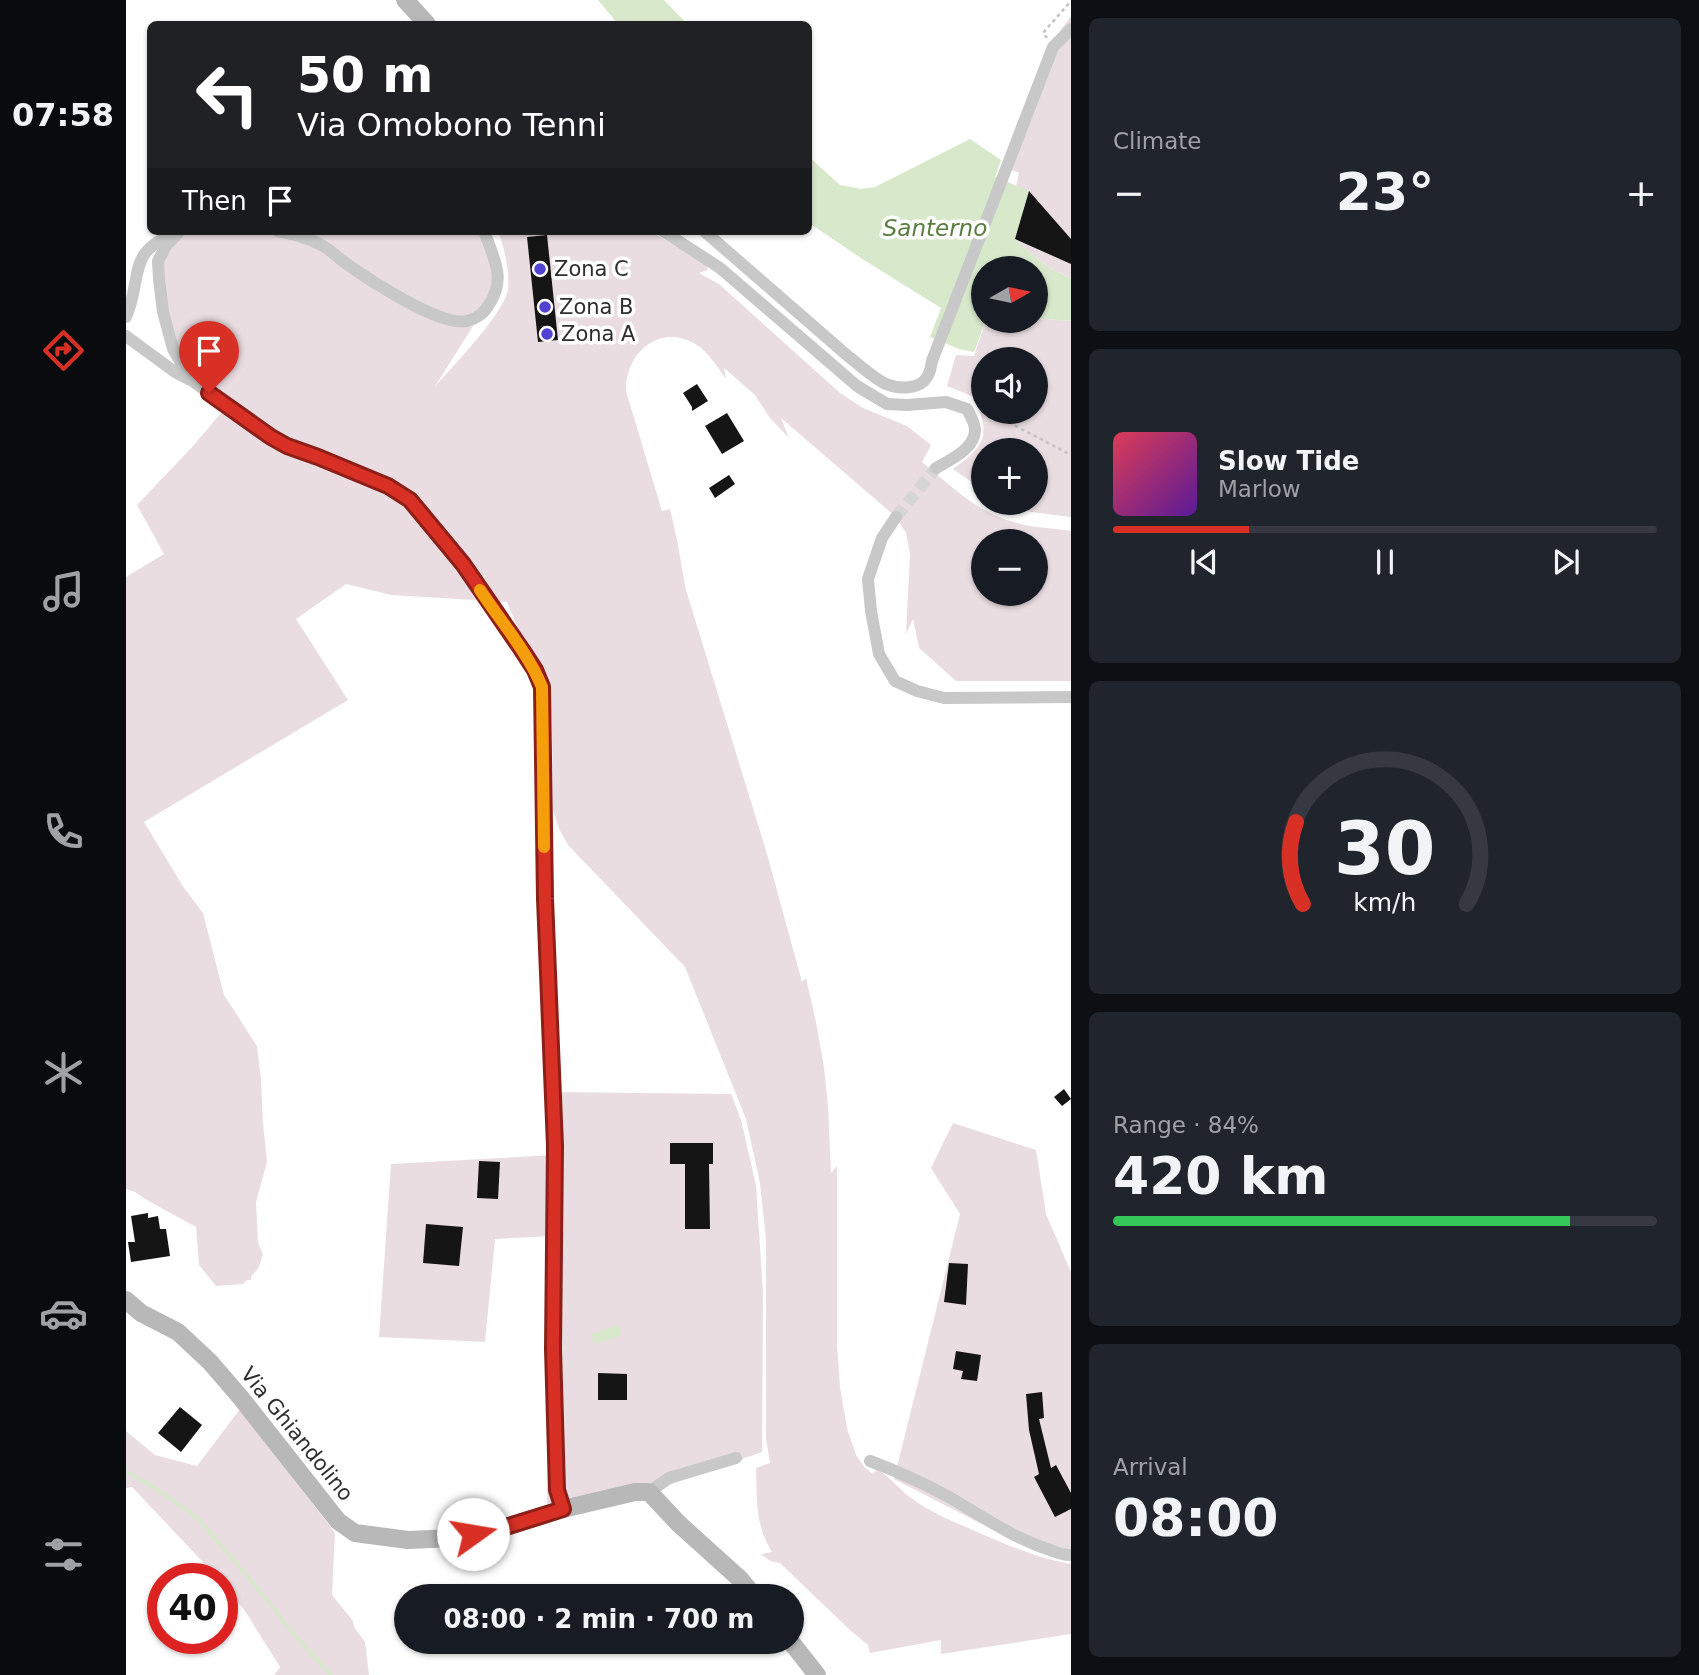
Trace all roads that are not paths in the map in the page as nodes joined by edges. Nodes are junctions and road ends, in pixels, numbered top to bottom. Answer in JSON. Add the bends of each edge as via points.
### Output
{"nodes":[{"id":1,"x":405,"y":0,"type":"edge"},
{"id":2,"x":425,"y":21,"type":"edge"},
{"id":3,"x":1071,"y":29,"type":"edge"},
{"id":4,"x":1071,"y":43,"type":"edge"},
{"id":5,"x":1053,"y":47,"type":"junction"},
{"id":6,"x":173,"y":235,"type":"edge"},
{"id":7,"x":177,"y":235,"type":"edge"},
{"id":8,"x":295,"y":235,"type":"edge"},
{"id":9,"x":486,"y":235,"type":"edge"},
{"id":10,"x":669,"y":235,"type":"edge"},
{"id":11,"x":709,"y":235,"type":"edge"},
{"id":12,"x":126,"y":317,"type":"edge"},
{"id":13,"x":126,"y":336,"type":"edge"},
{"id":14,"x":191,"y":380,"type":"junction"},
{"id":15,"x":936,"y":468,"type":"tunnel mouth"},
{"id":16,"x":896,"y":517,"type":"tunnel mouth"},
{"id":17,"x":1071,"y":697,"type":"edge"},
{"id":18,"x":126,"y":1300,"type":"edge"},
{"id":19,"x":736,"y":1458,"type":"dead end"},
{"id":20,"x":870,"y":1461,"type":"dead end"},
{"id":21,"x":649,"y":1492,"type":"junction"},
{"id":22,"x":563,"y":1509,"type":"junction"},
{"id":23,"x":1071,"y":1555,"type":"edge"},
{"id":24,"x":744,"y":1584,"type":"edge"},
{"id":25,"x":800,"y":1654,"type":"edge"},
{"id":26,"x":817,"y":1675,"type":"edge"}],
"edges":[{"from":1,"to":2,"type":"street"},
{"from":3,"to":5,"type":"street"},
{"from":4,"to":5,"type":"street"},
{"from":5,"to":11,"type":"street","via":[[927,379],[918,386],[887,384],[849,357]]},
{"from":6,"to":12,"type":"street","via":[[150,245],[137,262]]},
{"from":7,"to":14,"type":"street","via":[[158,261],[159,279],[173,349]]},
{"from":8,"to":9,"type":"street","via":[[323,246],[415,306],[446,320],[467,321],[483,313],[499,285]]},
{"from":10,"to":15,"type":"street","via":[[720,268],[857,386],[887,404],[946,402],[967,409],[975,430],[971,443]]},
{"from":13,"to":14,"type":"street"},
{"from":14,"to":22,"type":"street","via":[[287,446],[388,486],[410,500],[463,564],[542,687],[555,1146],[553,1349],[557,1490]]},
{"from":16,"to":17,"type":"street","via":[[882,538],[868,579],[879,654],[895,681],[944,698]]},
{"from":18,"to":22,"type":"street","name":"Via Ghiandolino","via":[[178,1332],[210,1362],[338,1521],[355,1533],[408,1540],[454,1538]]},
{"from":19,"to":21,"type":"street","name":"Via Ghiandolino","via":[[669,1478]]},
{"from":20,"to":23,"type":"street","via":[[905,1474],[1036,1546]]},
{"from":21,"to":22,"type":"street","name":"Via Ghiandolino"},
{"from":21,"to":24,"type":"street"},
{"from":25,"to":26,"type":"street"}]}
